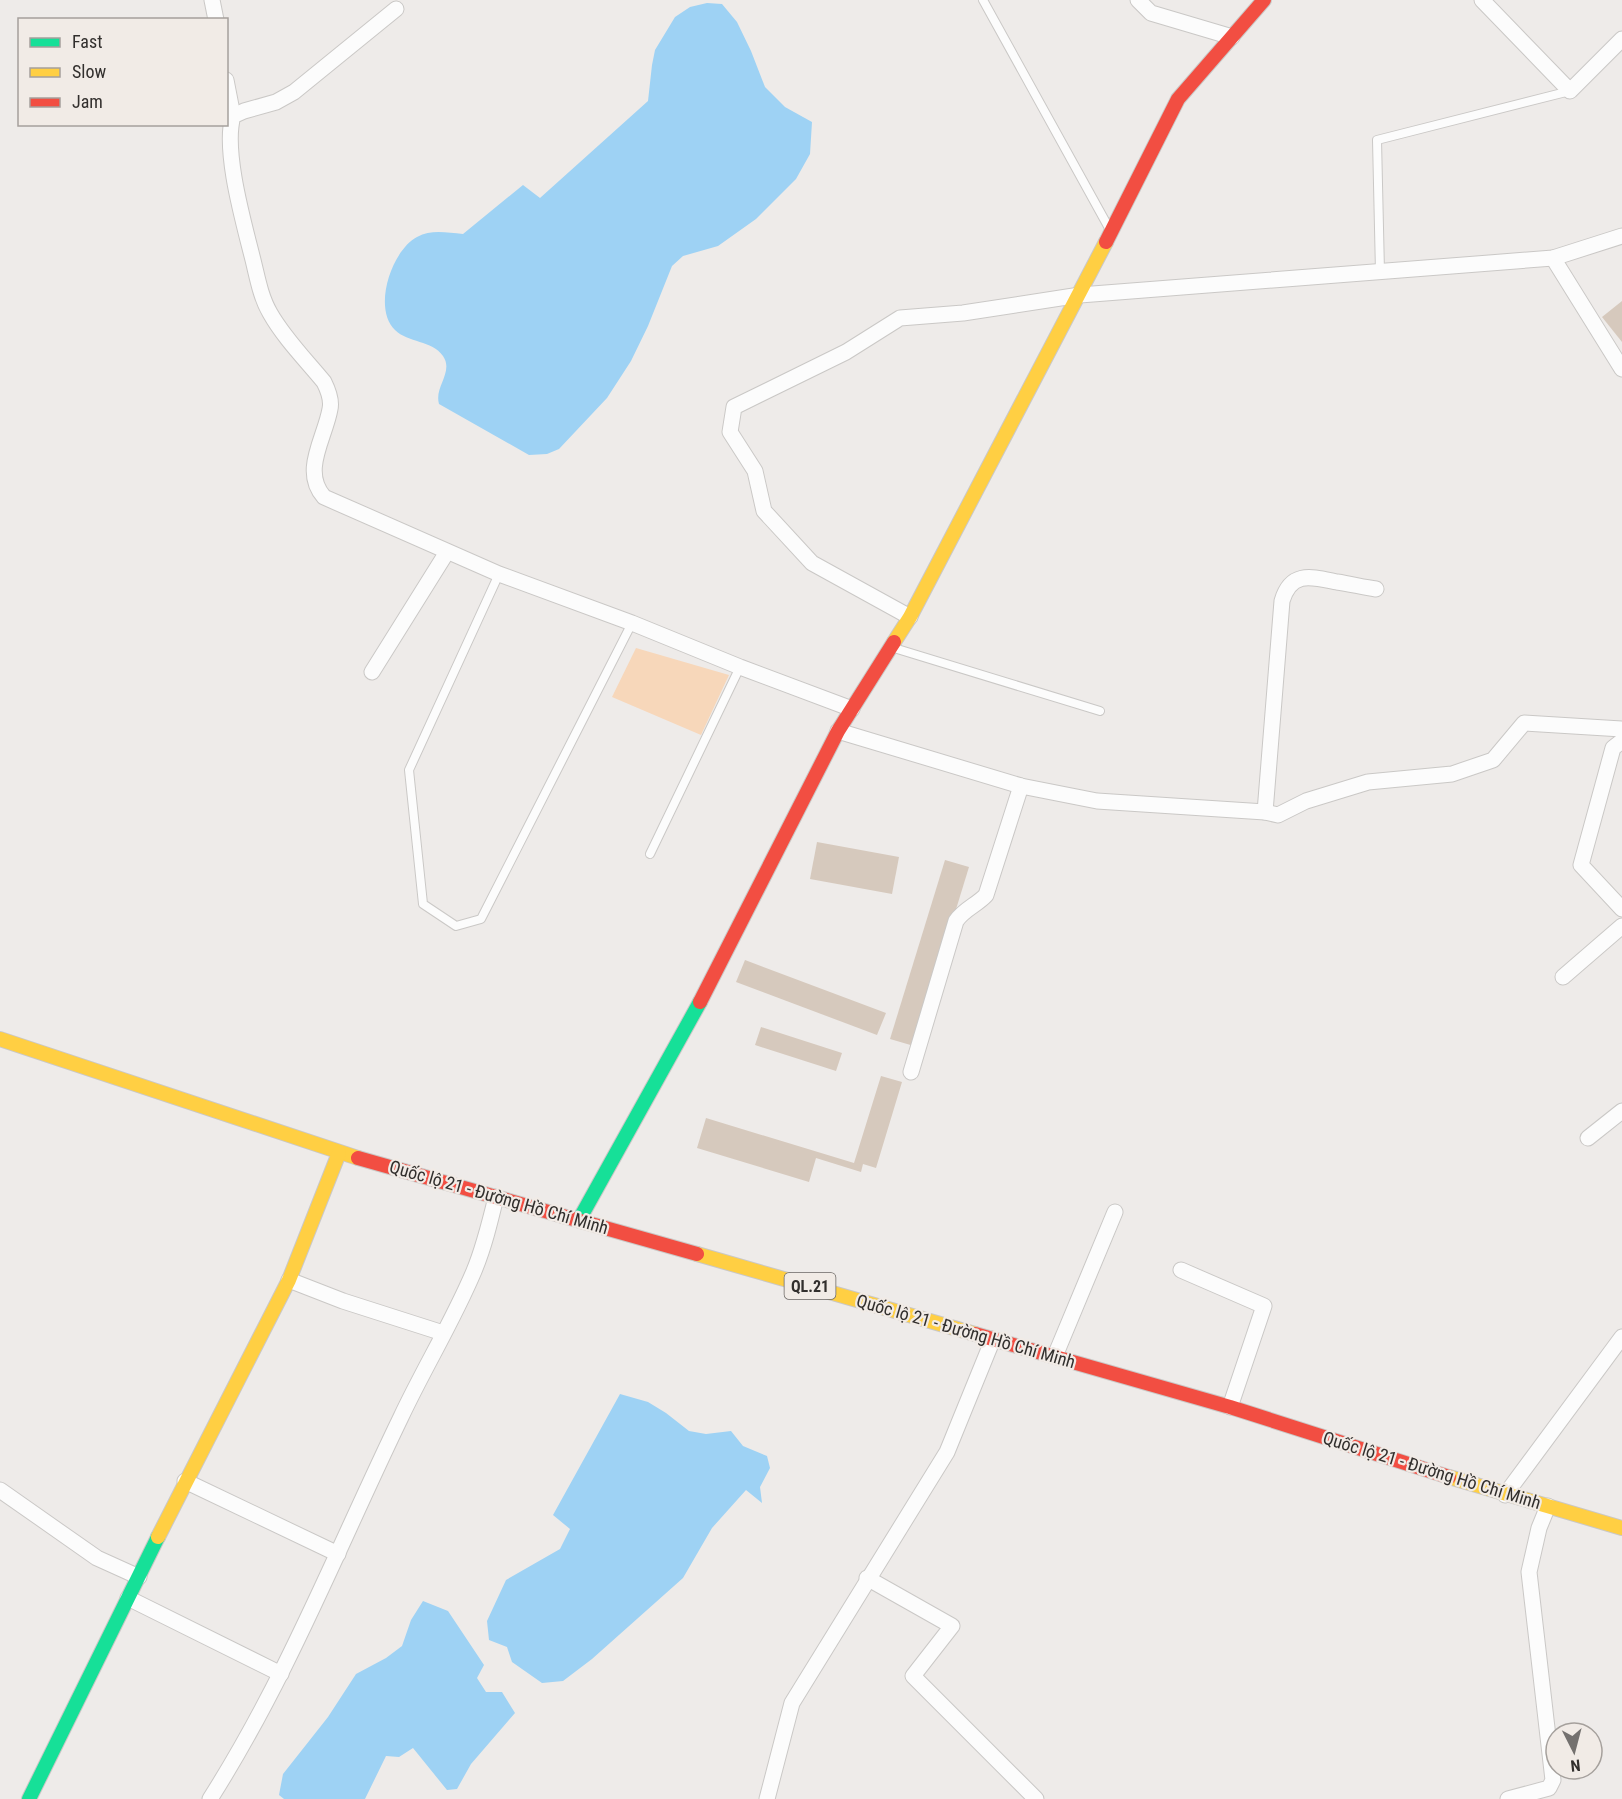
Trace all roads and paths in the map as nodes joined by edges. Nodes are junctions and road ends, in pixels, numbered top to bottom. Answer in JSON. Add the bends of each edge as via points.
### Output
{"nodes":[{"id":1,"x":212,"y":0,"type":"edge"},
{"id":2,"x":983,"y":0,"type":"edge"},
{"id":3,"x":1138,"y":0,"type":"edge"},
{"id":4,"x":1264,"y":0,"type":"edge"},
{"id":5,"x":1485,"y":1,"type":"edge"},
{"id":6,"x":396,"y":9,"type":"dead end"},
{"id":7,"x":216,"y":18,"type":"edge"},
{"id":8,"x":1232,"y":37,"type":"junction"},
{"id":9,"x":1622,"y":39,"type":"edge"},
{"id":10,"x":228,"y":90,"type":"edge"},
{"id":11,"x":1570,"y":91,"type":"junction"},
{"id":12,"x":233,"y":116,"type":"junction"},
{"id":13,"x":1111,"y":232,"type":"junction"},
{"id":14,"x":1622,"y":236,"type":"edge"},
{"id":15,"x":1553,"y":258,"type":"junction"},
{"id":16,"x":1380,"y":272,"type":"junction"},
{"id":17,"x":1080,"y":296,"type":"junction"},
{"id":18,"x":1622,"y":369,"type":"edge"},
{"id":19,"x":447,"y":552,"type":"junction"},
{"id":20,"x":499,"y":574,"type":"junction"},
{"id":21,"x":1376,"y":589,"type":"dead end"},
{"id":22,"x":910,"y":617,"type":"junction"},
{"id":23,"x":632,"y":622,"type":"junction"},
{"id":24,"x":889,"y":647,"type":"junction"},
{"id":25,"x":740,"y":667,"type":"junction"},
{"id":26,"x":372,"y":672,"type":"dead end"},
{"id":27,"x":852,"y":709,"type":"junction"},
{"id":28,"x":1100,"y":711,"type":"dead end"},
{"id":29,"x":1622,"y":729,"type":"edge"},
{"id":30,"x":838,"y":731,"type":"junction"},
{"id":31,"x":1622,"y":741,"type":"edge"},
{"id":32,"x":1021,"y":786,"type":"junction"},
{"id":33,"x":1265,"y":812,"type":"junction"},
{"id":34,"x":650,"y":854,"type":"dead end"},
{"id":35,"x":1622,"y":909,"type":"edge"},
{"id":36,"x":1622,"y":926,"type":"edge"},
{"id":37,"x":1563,"y":977,"type":"dead end"},
{"id":38,"x":0,"y":1040,"type":"edge"},
{"id":39,"x":911,"y":1072,"type":"dead end"},
{"id":40,"x":1622,"y":1111,"type":"edge"},
{"id":41,"x":1588,"y":1138,"type":"dead end"},
{"id":42,"x":339,"y":1153,"type":"junction"},
{"id":43,"x":496,"y":1197,"type":"junction"},
{"id":44,"x":1116,"y":1212,"type":"dead end"},
{"id":45,"x":579,"y":1220,"type":"junction"},
{"id":46,"x":1181,"y":1270,"type":"dead end"},
{"id":47,"x":289,"y":1280,"type":"junction"},
{"id":48,"x":443,"y":1333,"type":"junction"},
{"id":49,"x":1622,"y":1337,"type":"edge"},
{"id":50,"x":993,"y":1339,"type":"junction"},
{"id":51,"x":1055,"y":1356,"type":"junction"},
{"id":52,"x":1230,"y":1407,"type":"junction"},
{"id":53,"x":185,"y":1481,"type":"junction"},
{"id":54,"x":0,"y":1490,"type":"edge"},
{"id":55,"x":1505,"y":1494,"type":"junction"},
{"id":56,"x":1548,"y":1506,"type":"junction"},
{"id":57,"x":1622,"y":1528,"type":"edge"},
{"id":58,"x":338,"y":1554,"type":"junction"},
{"id":59,"x":139,"y":1577,"type":"junction"},
{"id":60,"x":867,"y":1578,"type":"junction"},
{"id":61,"x":128,"y":1598,"type":"junction"},
{"id":62,"x":281,"y":1674,"type":"junction"},
{"id":63,"x":29,"y":1799,"type":"edge"},
{"id":64,"x":210,"y":1799,"type":"edge"},
{"id":65,"x":767,"y":1799,"type":"edge"},
{"id":66,"x":1036,"y":1799,"type":"edge"},
{"id":67,"x":1508,"y":1799,"type":"edge"}],
"edges":[{"from":1,"to":7,"type":"street"},
{"from":2,"to":13,"type":"lane"},
{"from":3,"to":8,"type":"street","via":[[1151,13]]},
{"from":4,"to":8,"type":"main road"},
{"from":5,"to":11,"type":"street"},
{"from":6,"to":12,"type":"street","via":[[294,92]]},
{"from":8,"to":13,"type":"main road","via":[[1178,99]]},
{"from":9,"to":11,"type":"street"},
{"from":10,"to":12,"type":"street"},
{"from":11,"to":16,"type":"lane","via":[[1377,140]]},
{"from":12,"to":19,"type":"street","via":[[230,141],[240,207],[260,290],[269,313],[329,393],[331,407],[313,470],[316,488],[324,497]]},
{"from":13,"to":17,"type":"main road"},
{"from":14,"to":15,"type":"street"},
{"from":15,"to":16,"type":"street"},
{"from":15,"to":18,"type":"street"},
{"from":16,"to":17,"type":"street"},
{"from":17,"to":22,"type":"main road"},
{"from":17,"to":22,"type":"street","via":[[900,318],[846,352],[734,407],[730,432],[755,471],[764,511],[812,563]]},
{"from":19,"to":20,"type":"street"},
{"from":19,"to":26,"type":"street"},
{"from":20,"to":23,"type":"street"},
{"from":20,"to":23,"type":"lane","via":[[409,770],[423,904],[456,927],[481,920]]},
{"from":21,"to":33,"type":"street","via":[[1308,576],[1292,582],[1285,590]]},
{"from":22,"to":24,"type":"main road"},
{"from":23,"to":25,"type":"street"},
{"from":24,"to":27,"type":"main road"},
{"from":24,"to":28,"type":"lane"},
{"from":25,"to":27,"type":"street"},
{"from":25,"to":34,"type":"lane"},
{"from":27,"to":30,"type":"main road"},
{"from":29,"to":33,"type":"street","via":[[1524,723],[1493,760],[1452,774],[1368,782],[1306,801],[1278,815]]},
{"from":30,"to":32,"type":"street"},
{"from":30,"to":45,"type":"main road","via":[[698,1007]]},
{"from":31,"to":35,"type":"street","via":[[1613,748],[1581,865]]},
{"from":32,"to":33,"type":"street","via":[[1097,801]]},
{"from":32,"to":39,"type":"street","via":[[986,895],[957,921]]},
{"from":36,"to":37,"type":"street"},
{"from":38,"to":42,"type":"main road","name":"Quốc lộ 21 - Đường Hồ Chí Minh","number":"QL.21"},
{"from":40,"to":41,"type":"street"},
{"from":42,"to":43,"type":"main road","name":"Quốc lộ 21 - Đường Hồ Chí Minh","number":"QL.21"},
{"from":42,"to":47,"type":"main road"},
{"from":43,"to":45,"type":"main road","name":"Quốc lộ 21 - Đường Hồ Chí Minh","number":"QL.21"},
{"from":43,"to":48,"type":"street","via":[[474,1272]]},
{"from":44,"to":51,"type":"street"},
{"from":45,"to":50,"type":"main road","name":"Quốc lộ 21 - Đường Hồ Chí Minh","number":"QL.21"},
{"from":46,"to":52,"type":"street","via":[[1264,1306]]},
{"from":47,"to":48,"type":"street"},
{"from":47,"to":53,"type":"main road"},
{"from":48,"to":58,"type":"street"},
{"from":49,"to":55,"type":"street"},
{"from":50,"to":51,"type":"main road","name":"Quốc lộ 21 - Đường Hồ Chí Minh","number":"QL.21"},
{"from":50,"to":60,"type":"street","via":[[947,1452]]},
{"from":51,"to":52,"type":"main road","name":"Quốc lộ 21 - Đường Hồ Chí Minh","number":"QL.21"},
{"from":52,"to":55,"type":"main road","name":"Quốc lộ 21 - Đường Hồ Chí Minh","number":"QL.21"},
{"from":53,"to":58,"type":"street"},
{"from":53,"to":59,"type":"main road"},
{"from":54,"to":59,"type":"street","via":[[97,1558]]},
{"from":55,"to":56,"type":"main road","name":"Quốc lộ 21 - Đường Hồ Chí Minh","number":"QL.21"},
{"from":56,"to":57,"type":"main road","name":"Quốc lộ 21 - Đường Hồ Chí Minh","number":"QL.21"},
{"from":56,"to":67,"type":"street","via":[[1529,1572],[1553,1780],[1550,1788]]},
{"from":58,"to":62,"type":"street"},
{"from":59,"to":61,"type":"main road"},
{"from":60,"to":65,"type":"street","via":[[792,1702]]},
{"from":60,"to":66,"type":"street","via":[[952,1626],[913,1676]]},
{"from":61,"to":62,"type":"street"},
{"from":61,"to":63,"type":"main road"},
{"from":62,"to":64,"type":"street"}]}
